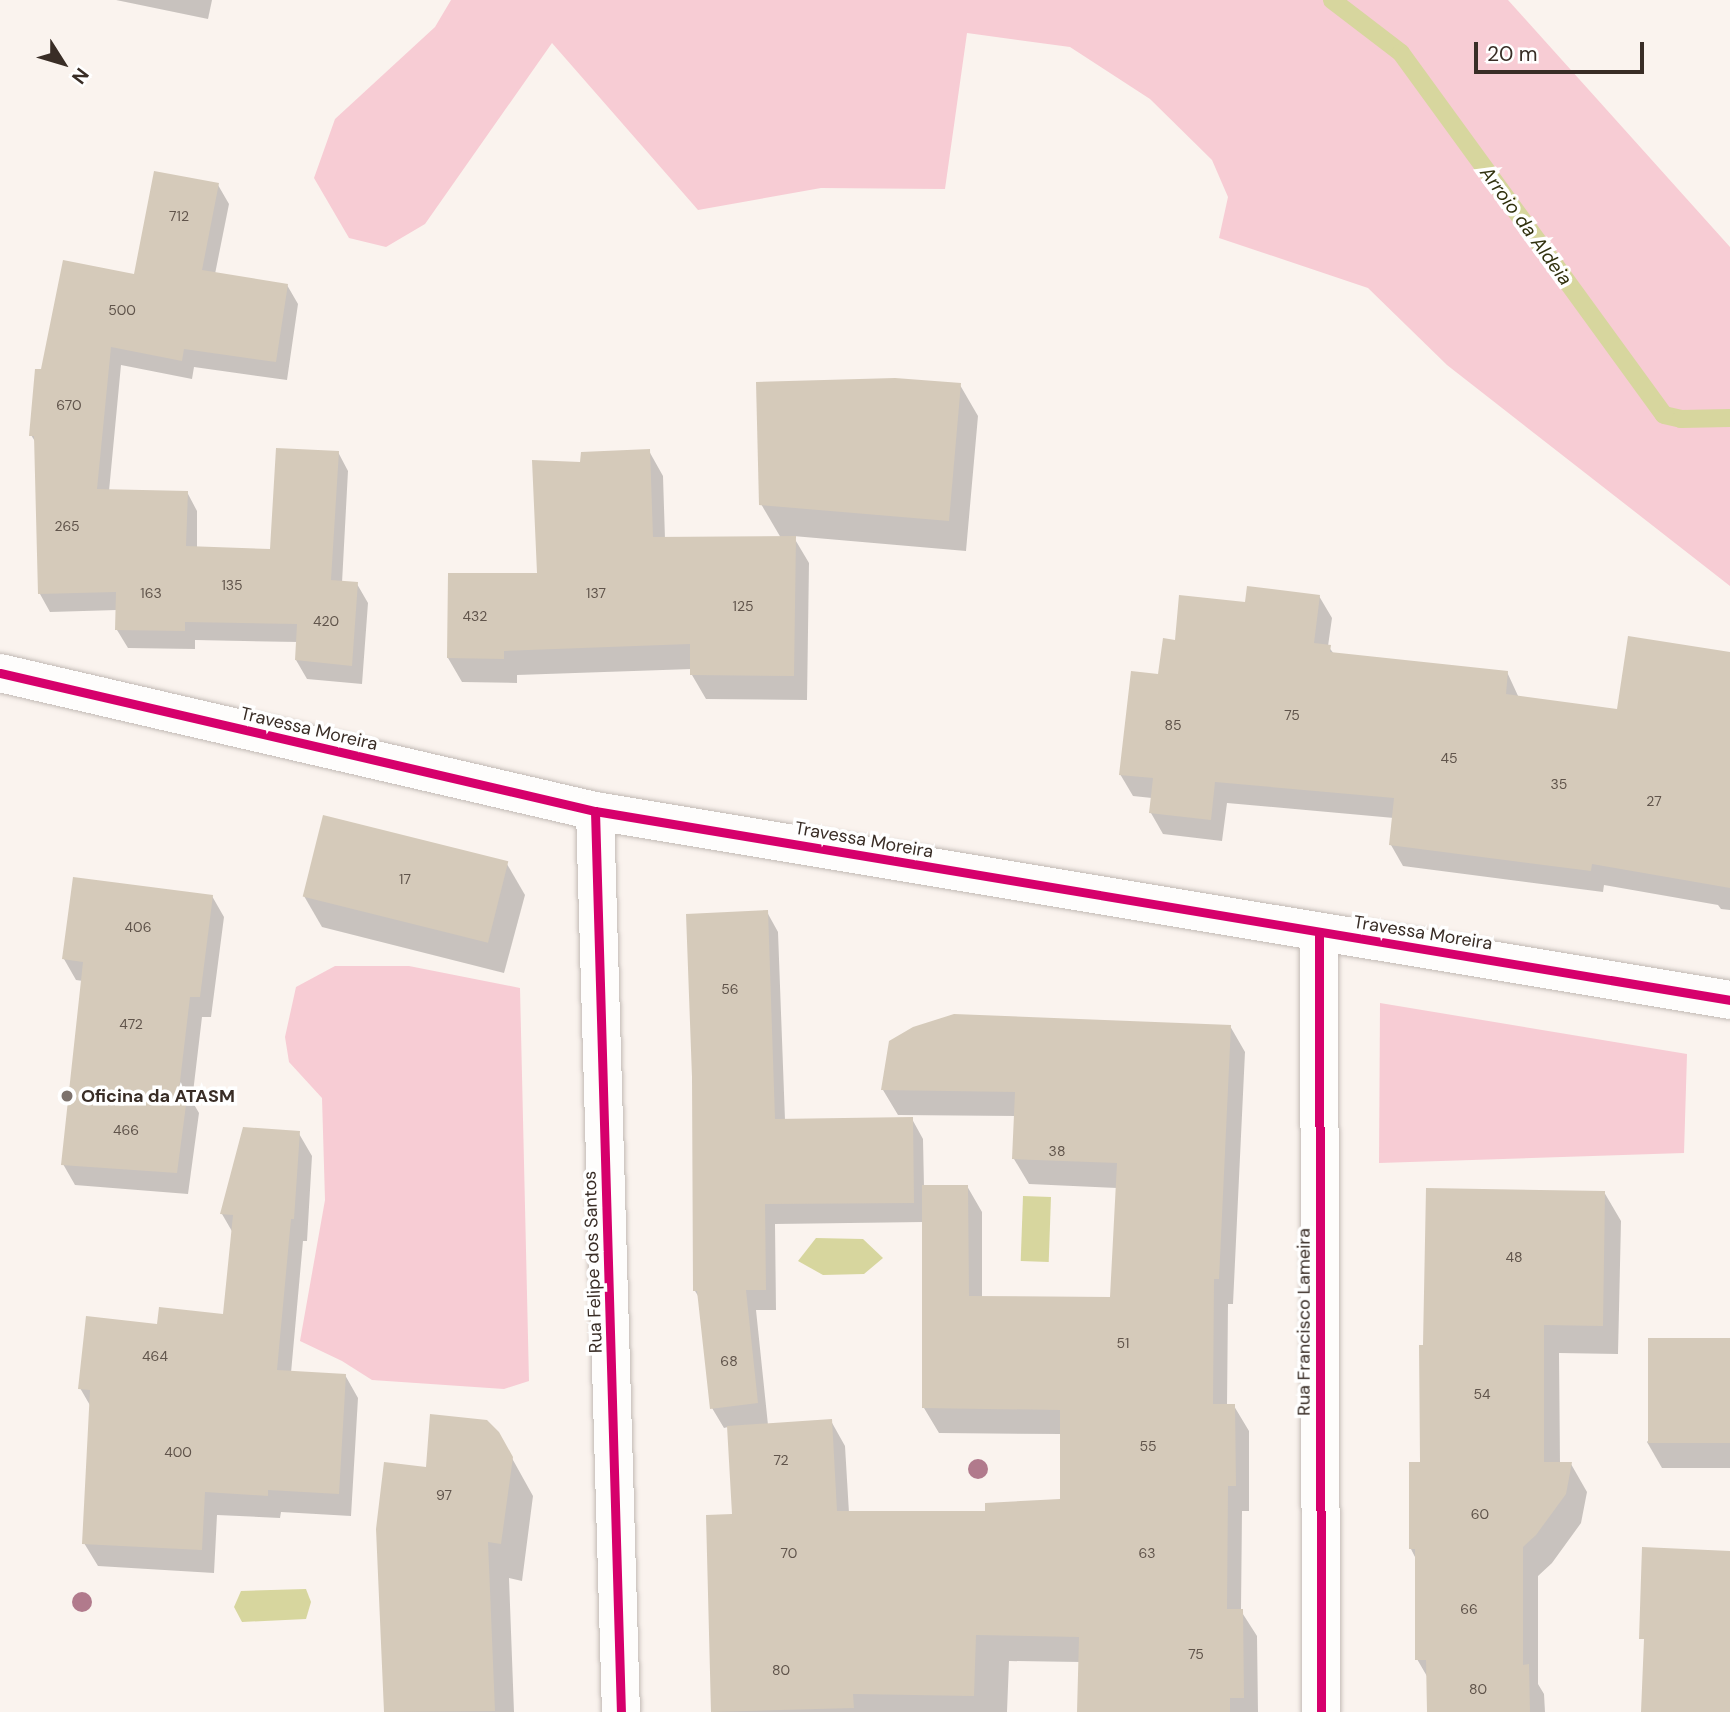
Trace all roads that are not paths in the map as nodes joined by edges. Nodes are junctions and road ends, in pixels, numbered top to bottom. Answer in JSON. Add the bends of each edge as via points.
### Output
{"nodes":[{"id":1,"x":0,"y":673,"type":"edge"},
{"id":2,"x":596,"y":811,"type":"junction"},
{"id":3,"x":1319,"y":932,"type":"junction"},
{"id":4,"x":1730,"y":1000,"type":"edge"},
{"id":5,"x":621,"y":1712,"type":"edge"},
{"id":6,"x":1321,"y":1712,"type":"edge"}],
"edges":[{"from":1,"to":2,"type":"street","name":"Travessa Moreira"},
{"from":2,"to":3,"type":"street","name":"Travessa Moreira"},
{"from":2,"to":5,"type":"street","name":"Rua Felipe dos Santos"},
{"from":3,"to":4,"type":"street","name":"Travessa Moreira"},
{"from":3,"to":6,"type":"street","name":"Rua Francisco Lameira"}]}
